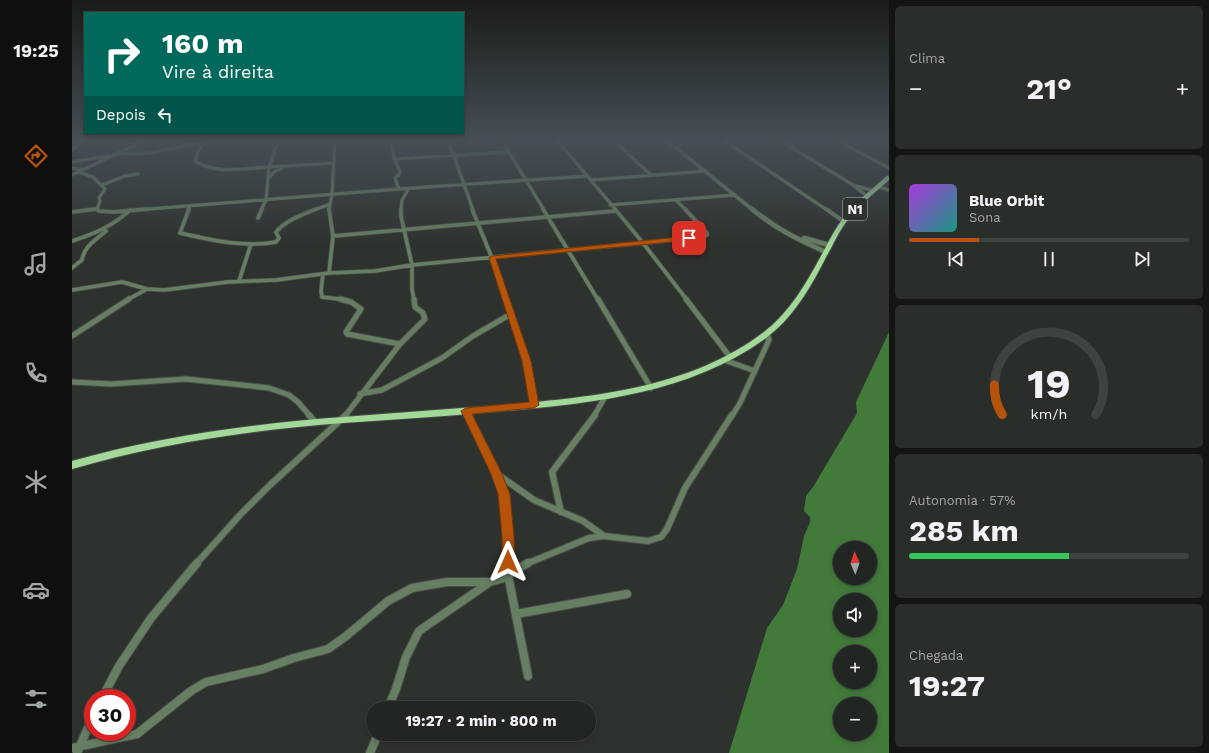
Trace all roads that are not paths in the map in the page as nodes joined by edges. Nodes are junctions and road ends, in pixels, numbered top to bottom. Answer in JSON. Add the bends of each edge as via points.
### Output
{"nodes":[{"id":1,"x":85,"y":174,"type":"edge"},
{"id":2,"x":138,"y":174,"type":"dead end"},
{"id":3,"x":268,"y":174,"type":"edge"},
{"id":4,"x":272,"y":174,"type":"edge"},
{"id":5,"x":333,"y":174,"type":"edge"},
{"id":6,"x":399,"y":174,"type":"edge"},
{"id":7,"x":460,"y":174,"type":"edge"},
{"id":8,"x":522,"y":174,"type":"edge"},
{"id":9,"x":663,"y":174,"type":"edge"},
{"id":10,"x":710,"y":174,"type":"edge"},
{"id":11,"x":713,"y":174,"type":"edge"},
{"id":12,"x":774,"y":174,"type":"edge"},
{"id":13,"x":835,"y":174,"type":"edge"},
{"id":14,"x":651,"y":175,"type":"joint"},
{"id":15,"x":587,"y":176,"type":"joint"},
{"id":16,"x":889,"y":177,"type":"edge"},
{"id":17,"x":268,"y":179,"type":"junction"},
{"id":18,"x":525,"y":180,"type":"junction"},
{"id":19,"x":591,"y":180,"type":"junction"},
{"id":20,"x":102,"y":184,"type":"junction"},
{"id":21,"x":463,"y":185,"type":"junction"},
{"id":22,"x":853,"y":185,"type":"junction"},
{"id":23,"x":409,"y":188,"type":"junction"},
{"id":24,"x":399,"y":189,"type":"junction"},
{"id":25,"x":876,"y":189,"type":"junction"},
{"id":26,"x":889,"y":190,"type":"edge"},
{"id":27,"x":332,"y":194,"type":"junction"},
{"id":28,"x":735,"y":195,"type":"junction"},
{"id":29,"x":868,"y":196,"type":"junction"},
{"id":30,"x":266,"y":200,"type":"junction"},
{"id":31,"x":676,"y":200,"type":"junction"},
{"id":32,"x":330,"y":204,"type":"junction"},
{"id":33,"x":610,"y":205,"type":"junction"},
{"id":34,"x":190,"y":206,"type":"junction"},
{"id":35,"x":97,"y":208,"type":"junction"},
{"id":36,"x":130,"y":210,"type":"junction"},
{"id":37,"x":615,"y":211,"type":"junction"},
{"id":38,"x":72,"y":212,"type":"edge"},
{"id":39,"x":258,"y":218,"type":"dead end"},
{"id":40,"x":548,"y":218,"type":"junction"},
{"id":41,"x":843,"y":221,"type":"junction"},
{"id":42,"x":477,"y":223,"type":"junction"},
{"id":43,"x":111,"y":226,"type":"junction"},
{"id":44,"x":405,"y":229,"type":"junction"},
{"id":45,"x":333,"y":236,"type":"junction"},
{"id":46,"x":72,"y":241,"type":"edge"},
{"id":47,"x":643,"y":243,"type":"junction"},
{"id":48,"x":251,"y":244,"type":"junction"},
{"id":49,"x":827,"y":249,"type":"junction"},
{"id":50,"x":569,"y":250,"type":"junction"},
{"id":51,"x":492,"y":258,"type":"junction"},
{"id":52,"x":412,"y":265,"type":"junction"},
{"id":53,"x":72,"y":268,"type":"edge"},
{"id":54,"x":326,"y":274,"type":"junction"},
{"id":55,"x":239,"y":281,"type":"junction"},
{"id":56,"x":148,"y":289,"type":"junction"},
{"id":57,"x":72,"y":290,"type":"edge"},
{"id":58,"x":510,"y":314,"type":"junction"},
{"id":59,"x":767,"y":333,"type":"junction"},
{"id":60,"x":72,"y":336,"type":"edge"},
{"id":61,"x":400,"y":344,"type":"junction"},
{"id":62,"x":727,"y":358,"type":"junction"},
{"id":63,"x":755,"y":371,"type":"junction"},
{"id":64,"x":72,"y":382,"type":"edge"},
{"id":65,"x":651,"y":388,"type":"junction"},
{"id":66,"x":360,"y":394,"type":"junction"},
{"id":67,"x":605,"y":397,"type":"junction"},
{"id":68,"x":534,"y":405,"type":"junction"},
{"id":69,"x":466,"y":411,"type":"junction"},
{"id":70,"x":342,"y":420,"type":"junction"},
{"id":71,"x":315,"y":422,"type":"junction"},
{"id":72,"x":72,"y":465,"type":"edge"},
{"id":73,"x":497,"y":474,"type":"junction"},
{"id":74,"x":561,"y":512,"type":"junction"},
{"id":75,"x":604,"y":536,"type":"junction"},
{"id":76,"x":508,"y":574,"type":"junction"},
{"id":77,"x":490,"y":582,"type":"junction"},
{"id":78,"x":626,"y":594,"type":"dead end"},
{"id":79,"x":516,"y":614,"type":"junction"},
{"id":80,"x":528,"y":676,"type":"dead end"},
{"id":81,"x":107,"y":689,"type":"edge"},
{"id":82,"x":391,"y":701,"type":"edge"},
{"id":83,"x":84,"y":734,"type":"edge"},
{"id":84,"x":375,"y":741,"type":"edge"},
{"id":85,"x":76,"y":750,"type":"edge"},
{"id":86,"x":370,"y":753,"type":"edge"}],
"edges":[{"from":1,"to":20,"type":"street"},
{"from":2,"to":20,"type":"street"},
{"from":3,"to":17,"type":"street"},
{"from":4,"to":17,"type":"street"},
{"from":5,"to":27,"type":"street"},
{"from":6,"to":24,"type":"street","via":[[395,178]]},
{"from":7,"to":21,"type":"street"},
{"from":8,"to":18,"type":"street"},
{"from":9,"to":14,"type":"street"},
{"from":10,"to":28,"type":"street"},
{"from":11,"to":49,"type":"street","via":[[782,229]]},
{"from":12,"to":41,"type":"street"},
{"from":13,"to":22,"type":"street"},
{"from":14,"to":19,"type":"street"},
{"from":15,"to":18,"type":"street"},
{"from":15,"to":19,"type":"street"},
{"from":16,"to":25,"type":"highway","number":"N1"},
{"from":17,"to":30,"type":"street"},
{"from":18,"to":21,"type":"street"},
{"from":18,"to":40,"type":"street"},
{"from":19,"to":33,"type":"street"},
{"from":20,"to":35,"type":"street","via":[[105,190],[99,198]]},
{"from":21,"to":23,"type":"street"},
{"from":21,"to":42,"type":"street"},
{"from":22,"to":25,"type":"street"},
{"from":22,"to":29,"type":"street"},
{"from":23,"to":24,"type":"street"},
{"from":23,"to":44,"type":"street","via":[[401,205]]},
{"from":24,"to":27,"type":"street"},
{"from":25,"to":26,"type":"street"},
{"from":25,"to":29,"type":"highway","number":"N1"},
{"from":27,"to":30,"type":"street"},
{"from":27,"to":32,"type":"street"},
{"from":28,"to":31,"type":"street"},
{"from":28,"to":49,"type":"street","via":[[775,228]]},
{"from":29,"to":41,"type":"highway","number":"N1"},
{"from":30,"to":34,"type":"street"},
{"from":30,"to":39,"type":"street"},
{"from":31,"to":33,"type":"street"},
{"from":31,"to":47,"type":"street","via":[[707,235]]},
{"from":32,"to":45,"type":"street","via":[[328,212]]},
{"from":32,"to":48,"type":"street","via":[[280,227],[276,232],[279,238],[276,242]]},
{"from":33,"to":37,"type":"street"},
{"from":34,"to":36,"type":"street"},
{"from":34,"to":48,"type":"street","via":[[180,232]]},
{"from":35,"to":36,"type":"street","via":[[103,212]]},
{"from":35,"to":38,"type":"street"},
{"from":36,"to":43,"type":"street"},
{"from":37,"to":40,"type":"street"},
{"from":37,"to":47,"type":"street"},
{"from":40,"to":42,"type":"street"},
{"from":40,"to":50,"type":"street"},
{"from":41,"to":49,"type":"highway","number":"N1"},
{"from":42,"to":44,"type":"street"},
{"from":42,"to":51,"type":"street"},
{"from":43,"to":46,"type":"street"},
{"from":43,"to":53,"type":"street","via":[[86,248],[82,260]]},
{"from":44,"to":45,"type":"street"},
{"from":44,"to":52,"type":"street"},
{"from":45,"to":54,"type":"street"},
{"from":47,"to":50,"type":"street"},
{"from":47,"to":62,"type":"street"},
{"from":48,"to":55,"type":"street"},
{"from":49,"to":59,"type":"highway","number":"N1","via":[[799,300]]},
{"from":50,"to":51,"type":"street"},
{"from":50,"to":65,"type":"street"},
{"from":51,"to":52,"type":"street"},
{"from":51,"to":58,"type":"street"},
{"from":52,"to":54,"type":"street","via":[[374,271]]},
{"from":52,"to":61,"type":"street","via":[[415,307],[423,313],[425,319]]},
{"from":54,"to":55,"type":"street"},
{"from":54,"to":61,"type":"street","via":[[320,291],[322,296],[346,299],[361,309],[347,334]]},
{"from":55,"to":56,"type":"street","via":[[164,290]]},
{"from":56,"to":57,"type":"street","via":[[122,282]]},
{"from":56,"to":60,"type":"street"},
{"from":58,"to":66,"type":"street","via":[[442,358],[382,390]]},
{"from":58,"to":68,"type":"street","via":[[527,361]]},
{"from":59,"to":62,"type":"highway","number":"N1"},
{"from":59,"to":63,"type":"street","via":[[769,340]]},
{"from":61,"to":66,"type":"street"},
{"from":62,"to":63,"type":"street"},
{"from":62,"to":65,"type":"highway","number":"N1","via":[[685,377]]},
{"from":63,"to":75,"type":"street","via":[[740,403],[686,488],[667,529],[661,536],[648,541]]},
{"from":64,"to":71,"type":"street","via":[[111,384],[186,379],[269,388],[289,395]]},
{"from":65,"to":67,"type":"highway","number":"N1"},
{"from":66,"to":70,"type":"street"},
{"from":67,"to":68,"type":"highway","number":"N1"},
{"from":67,"to":74,"type":"street","via":[[591,421],[552,472]]},
{"from":68,"to":69,"type":"highway","number":"N1"},
{"from":69,"to":70,"type":"highway","number":"N1"},
{"from":69,"to":73,"type":"street"},
{"from":70,"to":71,"type":"highway","number":"N1"},
{"from":70,"to":81,"type":"street","via":[[240,515],[200,559],[151,618]]},
{"from":71,"to":72,"type":"highway","number":"N1","via":[[224,432],[150,444]]},
{"from":73,"to":74,"type":"street","via":[[534,500]]},
{"from":73,"to":76,"type":"street","via":[[506,509]]},
{"from":74,"to":75,"type":"street","via":[[583,521]]},
{"from":75,"to":76,"type":"street","via":[[589,538],[533,560]]},
{"from":76,"to":77,"type":"street"},
{"from":76,"to":79,"type":"street"},
{"from":77,"to":82,"type":"street","via":[[419,631],[406,656]]},
{"from":77,"to":85,"type":"street","via":[[447,582],[412,588],[388,601],[328,649],[263,669],[206,682],[137,734]]},
{"from":78,"to":79,"type":"street"},
{"from":79,"to":80,"type":"street"},
{"from":83,"to":85,"type":"street"},
{"from":84,"to":86,"type":"street"}]}
